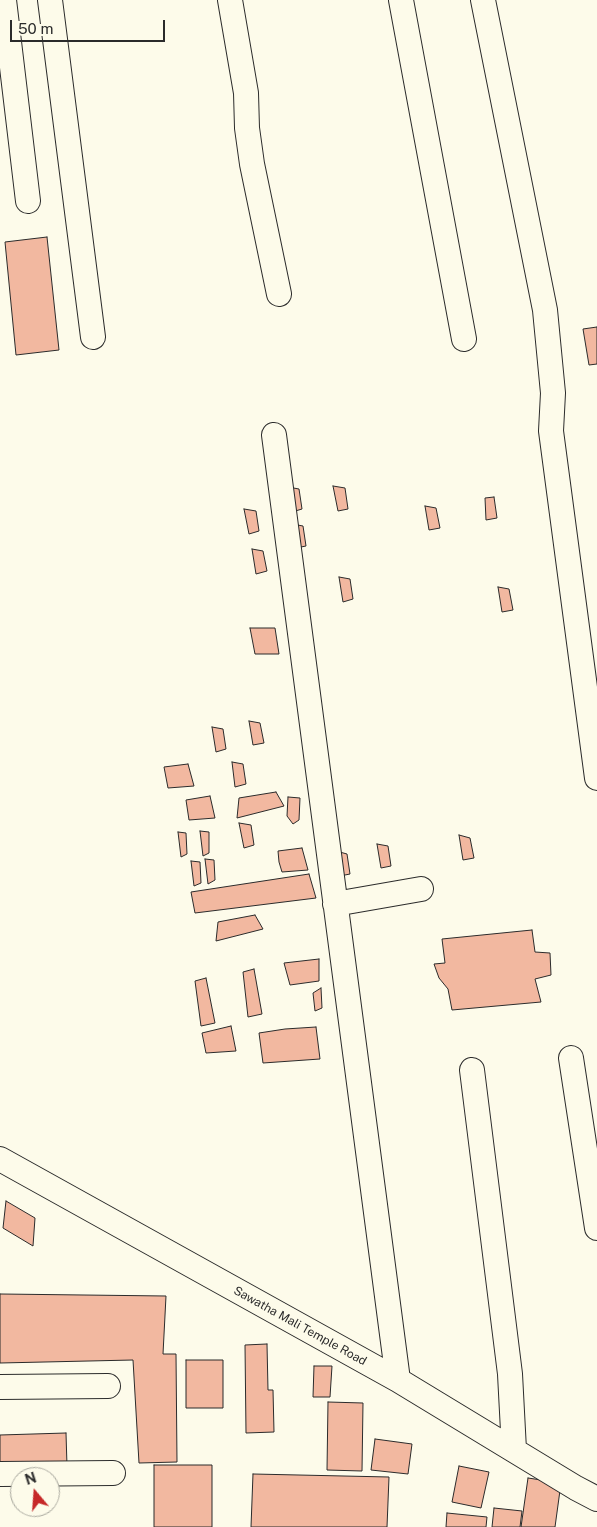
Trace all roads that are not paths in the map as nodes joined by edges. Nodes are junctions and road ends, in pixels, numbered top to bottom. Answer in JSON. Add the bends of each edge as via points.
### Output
{"nodes":[{"id":1,"x":4,"y":0,"type":"edge"},
{"id":2,"x":50,"y":0,"type":"edge"},
{"id":3,"x":230,"y":0,"type":"edge"},
{"id":4,"x":401,"y":0,"type":"edge"},
{"id":5,"x":484,"y":0,"type":"edge"},
{"id":6,"x":28,"y":201,"type":"dead end"},
{"id":7,"x":279,"y":294,"type":"dead end"},
{"id":8,"x":93,"y":337,"type":"dead end"},
{"id":9,"x":464,"y":339,"type":"dead end"},
{"id":10,"x":274,"y":435,"type":"dead end"},
{"id":11,"x":597,"y":778,"type":"edge"},
{"id":12,"x":421,"y":889,"type":"dead end"},
{"id":13,"x":335,"y":904,"type":"junction"},
{"id":14,"x":571,"y":1058,"type":"dead end"},
{"id":15,"x":472,"y":1070,"type":"dead end"},
{"id":16,"x":0,"y":1159,"type":"edge"},
{"id":17,"x":597,"y":1228,"type":"edge"},
{"id":18,"x":398,"y":1380,"type":"junction"},
{"id":19,"x":108,"y":1386,"type":"dead end"},
{"id":20,"x":0,"y":1387,"type":"edge"},
{"id":21,"x":514,"y":1450,"type":"junction"},
{"id":22,"x":113,"y":1473,"type":"dead end"},
{"id":23,"x":0,"y":1474,"type":"edge"},
{"id":24,"x":597,"y":1499,"type":"edge"}],
"edges":[{"from":1,"to":6,"type":"street"},
{"from":2,"to":8,"type":"street"},
{"from":3,"to":7,"type":"street","via":[[246,93],[252,164]]},
{"from":4,"to":9,"type":"street"},
{"from":5,"to":11,"type":"street","via":[[545,310],[553,392],[550,431]]},
{"from":10,"to":13,"type":"street"},
{"from":12,"to":13,"type":"street"},
{"from":13,"to":18,"type":"street"},
{"from":14,"to":17,"type":"street"},
{"from":15,"to":21,"type":"street","via":[[510,1374]]},
{"from":16,"to":18,"type":"street","name":"Sawatha Mali Temple Road"},
{"from":18,"to":21,"type":"street","name":"Sawatha Mali Temple Road"},
{"from":19,"to":20,"type":"street"},
{"from":21,"to":24,"type":"street","name":"Sawatha Mali Temple Road"},
{"from":22,"to":23,"type":"street"}]}
